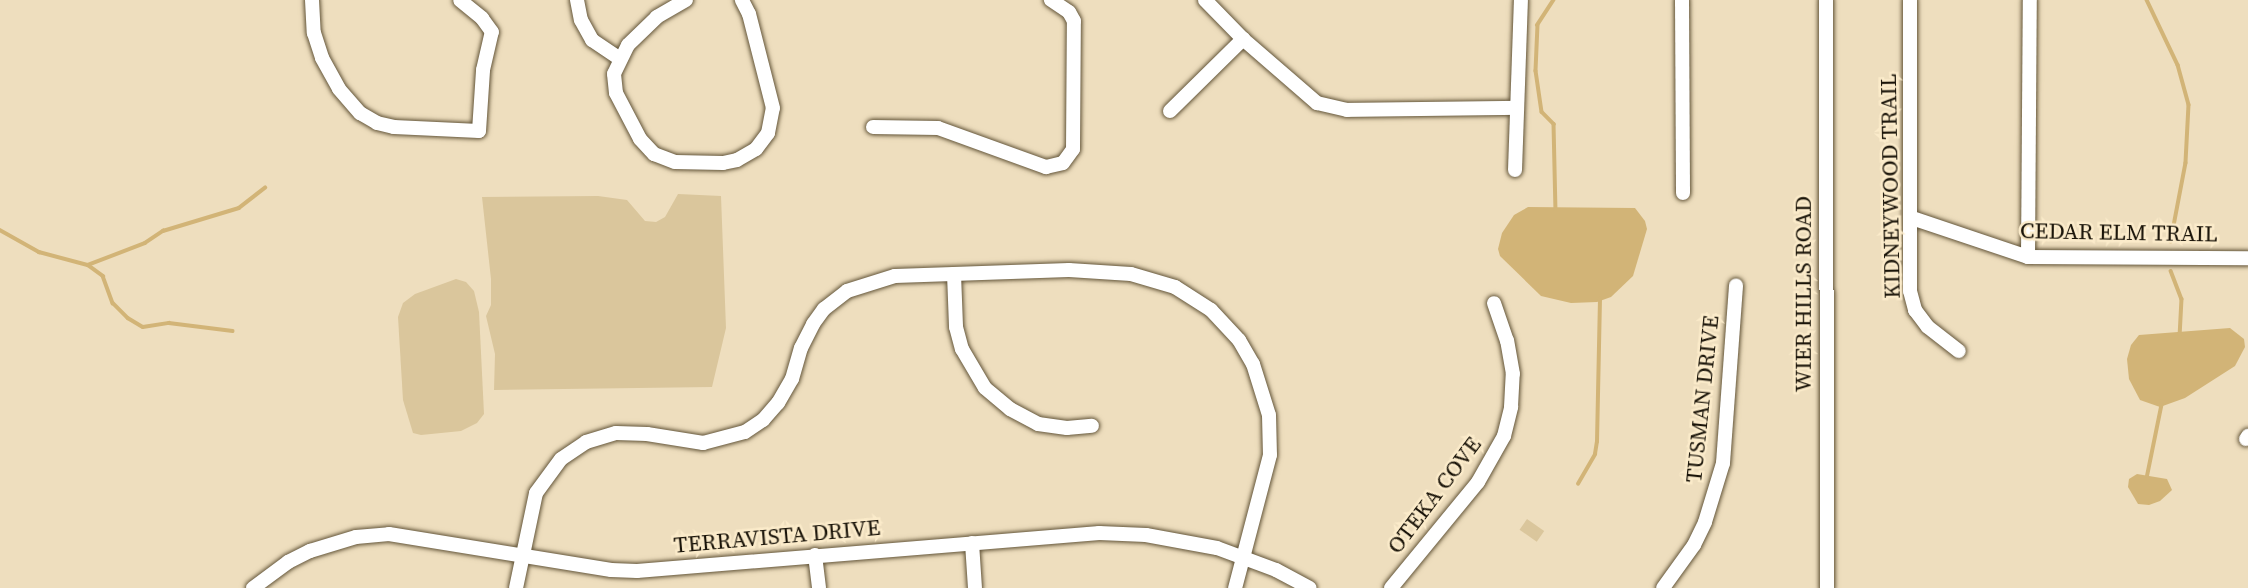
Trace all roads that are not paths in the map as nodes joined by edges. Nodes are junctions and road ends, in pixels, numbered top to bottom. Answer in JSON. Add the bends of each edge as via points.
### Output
{"nodes":[{"id":1,"x":312,"y":0,"type":"edge"},
{"id":2,"x":460,"y":0,"type":"edge"},
{"id":3,"x":577,"y":0,"type":"edge"},
{"id":4,"x":686,"y":0,"type":"edge"},
{"id":5,"x":742,"y":0,"type":"edge"},
{"id":6,"x":1051,"y":0,"type":"edge"},
{"id":7,"x":1205,"y":0,"type":"edge"},
{"id":8,"x":1521,"y":0,"type":"edge"},
{"id":9,"x":1682,"y":0,"type":"edge"},
{"id":10,"x":1826,"y":0,"type":"edge"},
{"id":11,"x":1910,"y":0,"type":"edge"},
{"id":12,"x":2030,"y":0,"type":"edge"},
{"id":13,"x":1243,"y":39,"type":"junction"},
{"id":14,"x":620,"y":59,"type":"junction"},
{"id":15,"x":1516,"y":108,"type":"junction"},
{"id":16,"x":1170,"y":111,"type":"dead end"},
{"id":17,"x":873,"y":127,"type":"dead end"},
{"id":18,"x":1515,"y":170,"type":"dead end"},
{"id":19,"x":1682,"y":193,"type":"dead end"},
{"id":20,"x":1912,"y":218,"type":"junction"},
{"id":21,"x":2028,"y":257,"type":"junction"},
{"id":22,"x":2248,"y":258,"type":"edge"},
{"id":23,"x":954,"y":274,"type":"junction"},
{"id":24,"x":1736,"y":285,"type":"dead end"},
{"id":25,"x":1494,"y":303,"type":"dead end"},
{"id":26,"x":1959,"y":351,"type":"dead end"},
{"id":27,"x":1092,"y":426,"type":"dead end"},
{"id":28,"x":972,"y":543,"type":"junction"},
{"id":29,"x":522,"y":555,"type":"junction"},
{"id":30,"x":815,"y":555,"type":"junction"},
{"id":31,"x":1244,"y":556,"type":"junction"},
{"id":32,"x":253,"y":588,"type":"edge"},
{"id":33,"x":516,"y":588,"type":"edge"},
{"id":34,"x":819,"y":588,"type":"edge"},
{"id":35,"x":975,"y":588,"type":"edge"},
{"id":36,"x":1235,"y":588,"type":"edge"},
{"id":37,"x":1310,"y":588,"type":"edge"},
{"id":38,"x":1391,"y":588,"type":"edge"},
{"id":39,"x":1662,"y":588,"type":"edge"},
{"id":40,"x":1827,"y":588,"type":"edge"}],
"edges":[{"from":1,"to":2,"type":"street","via":[[314,33],[323,58],[339,89],[360,113],[394,127],[479,131],[483,70],[492,32]]},
{"from":3,"to":14,"type":"street","via":[[587,33]]},
{"from":4,"to":14,"type":"street","via":[[651,22]]},
{"from":5,"to":14,"type":"street","via":[[772,108],[763,141],[737,160],[675,162],[646,148],[616,93],[614,74]]},
{"from":6,"to":17,"type":"street","via":[[1074,21],[1073,149],[1063,163],[1046,167],[938,128]]},
{"from":7,"to":13,"type":"street"},
{"from":8,"to":15,"type":"street"},
{"from":9,"to":19,"type":"street"},
{"from":10,"to":40,"type":"street","name":"WIER HILLS ROAD"},
{"from":11,"to":20,"type":"street","name":"KIDNEYWOOD TRAIL"},
{"from":12,"to":21,"type":"street"},
{"from":13,"to":15,"type":"street","via":[[1305,95],[1331,107],[1410,111]]},
{"from":13,"to":16,"type":"street"},
{"from":15,"to":18,"type":"street"},
{"from":20,"to":21,"type":"street","name":"CEDAR ELM TRAIL"},
{"from":20,"to":26,"type":"street","name":"KIDNEYWOOD TRAIL","via":[[1910,291],[1915,310],[1928,327]]},
{"from":21,"to":22,"type":"street","name":"CEDAR ELM TRAIL"},
{"from":23,"to":27,"type":"street","via":[[956,327],[962,349],[985,388],[1038,424],[1067,429]]},
{"from":23,"to":29,"type":"street","via":[[895,276],[835,298],[806,337],[786,392],[745,432],[703,443],[616,433],[573,449],[552,469],[537,493]]},
{"from":23,"to":31,"type":"street","via":[[1069,270],[1131,274],[1175,287],[1211,310],[1247,351],[1269,415],[1267,473]]},
{"from":24,"to":39,"type":"street","name":"TUSMAN DRIVE","via":[[1721,473],[1694,545]]},
{"from":25,"to":38,"type":"street","name":"OTEKA COVE","via":[[1513,374],[1504,436],[1478,482]]},
{"from":28,"to":30,"type":"street","name":"TERRAVISTA DRIVE"},
{"from":28,"to":31,"type":"street","name":"TERRAVISTA DRIVE","via":[[1119,533],[1180,539]]},
{"from":28,"to":35,"type":"street"},
{"from":29,"to":30,"type":"street","name":"TERRAVISTA DRIVE","via":[[637,571]]},
{"from":29,"to":32,"type":"street","name":"TERRAVISTA DRIVE","via":[[414,536],[356,537],[310,551]]},
{"from":29,"to":33,"type":"street"},
{"from":30,"to":34,"type":"street"},
{"from":31,"to":36,"type":"street"},
{"from":31,"to":37,"type":"street","name":"TERRAVISTA DRIVE"}]}
